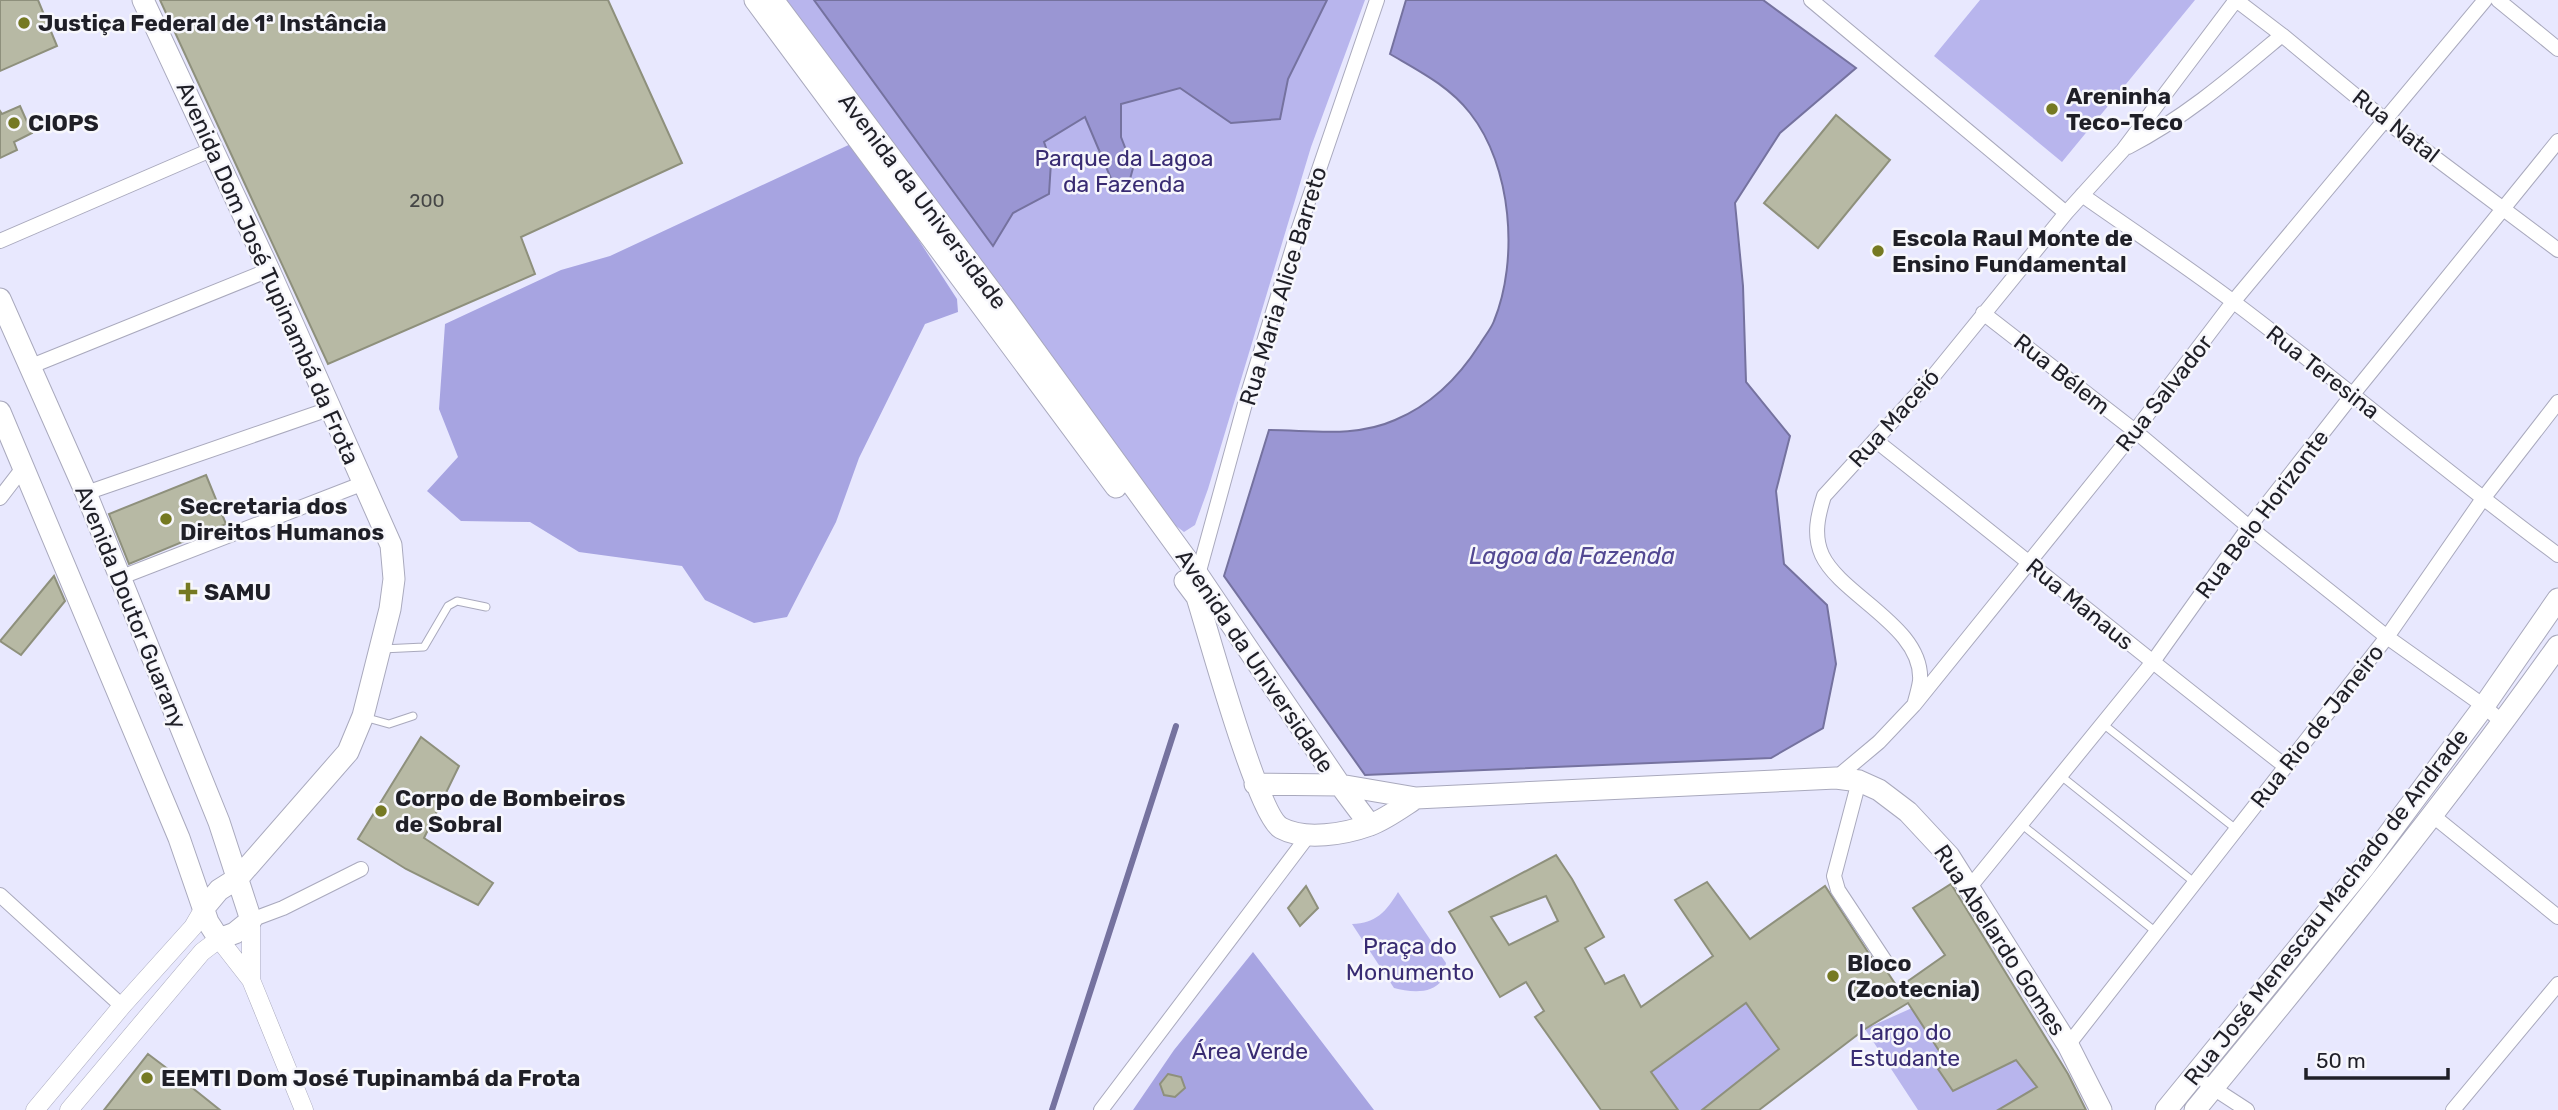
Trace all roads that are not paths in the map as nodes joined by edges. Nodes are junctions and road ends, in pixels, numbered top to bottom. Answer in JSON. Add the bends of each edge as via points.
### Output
{"nodes":[{"id":1,"x":143,"y":0,"type":"edge"},
{"id":2,"x":755,"y":0,"type":"edge"},
{"id":3,"x":773,"y":0,"type":"edge"},
{"id":4,"x":1377,"y":0,"type":"edge"},
{"id":5,"x":1811,"y":0,"type":"edge"},
{"id":6,"x":2236,"y":0,"type":"edge"},
{"id":7,"x":2485,"y":0,"type":"edge"},
{"id":8,"x":2498,"y":0,"type":"edge"},
{"id":9,"x":2282,"y":35,"type":"junction"},
{"id":10,"x":2558,"y":49,"type":"edge"},
{"id":11,"x":2386,"y":121,"type":"junction"},
{"id":12,"x":2558,"y":141,"type":"edge"},
{"id":13,"x":213,"y":149,"type":"junction"},
{"id":14,"x":2123,"y":150,"type":"junction"},
{"id":15,"x":2082,"y":195,"type":"junction"},
{"id":16,"x":2505,"y":208,"type":"junction"},
{"id":17,"x":2066,"y":213,"type":"junction"},
{"id":18,"x":0,"y":241,"type":"edge"},
{"id":19,"x":2558,"y":250,"type":"edge"},
{"id":20,"x":269,"y":270,"type":"junction"},
{"id":21,"x":0,"y":299,"type":"edge"},
{"id":22,"x":2233,"y":302,"type":"junction"},
{"id":23,"x":1983,"y":313,"type":"junction"},
{"id":24,"x":29,"y":367,"type":"junction"},
{"id":25,"x":2353,"y":394,"type":"junction"},
{"id":26,"x":2558,"y":402,"type":"edge"},
{"id":27,"x":329,"y":410,"type":"junction"},
{"id":28,"x":0,"y":412,"type":"edge"},
{"id":29,"x":2135,"y":431,"type":"junction"},
{"id":30,"x":1875,"y":440,"type":"junction"},
{"id":31,"x":23,"y":468,"type":"junction"},
{"id":32,"x":364,"y":483,"type":"junction"},
{"id":33,"x":86,"y":493,"type":"junction"},
{"id":34,"x":0,"y":498,"type":"edge"},
{"id":35,"x":2482,"y":499,"type":"junction"},
{"id":36,"x":2249,"y":527,"type":"junction"},
{"id":37,"x":2558,"y":555,"type":"edge"},
{"id":38,"x":2029,"y":561,"type":"junction"},
{"id":39,"x":1198,"y":575,"type":"junction"},
{"id":40,"x":118,"y":578,"type":"junction"},
{"id":41,"x":2558,"y":599,"type":"edge"},
{"id":42,"x":486,"y":607,"type":"dead end"},
{"id":43,"x":2387,"y":637,"type":"junction"},
{"id":44,"x":2558,"y":646,"type":"edge"},
{"id":45,"x":381,"y":649,"type":"junction"},
{"id":46,"x":2152,"y":663,"type":"junction"},
{"id":47,"x":1914,"y":705,"type":"junction"},
{"id":48,"x":2484,"y":706,"type":"junction"},
{"id":49,"x":363,"y":716,"type":"junction"},
{"id":50,"x":413,"y":716,"type":"dead end"},
{"id":51,"x":2103,"y":723,"type":"junction"},
{"id":52,"x":2503,"y":723,"type":"junction"},
{"id":53,"x":2285,"y":766,"type":"junction"},
{"id":54,"x":2061,"y":775,"type":"junction"},
{"id":55,"x":1836,"y":778,"type":"junction"},
{"id":56,"x":1859,"y":781,"type":"junction"},
{"id":57,"x":1255,"y":784,"type":"junction"},
{"id":58,"x":1340,"y":785,"type":"junction"},
{"id":59,"x":1416,"y":798,"type":"junction"},
{"id":60,"x":2432,"y":815,"type":"junction"},
{"id":61,"x":2021,"y":824,"type":"junction"},
{"id":62,"x":1370,"y":825,"type":"junction"},
{"id":63,"x":2236,"y":829,"type":"junction"},
{"id":64,"x":1308,"y":836,"type":"junction"},
{"id":65,"x":361,"y":869,"type":"dead end"},
{"id":66,"x":238,"y":878,"type":"junction"},
{"id":67,"x":2194,"y":882,"type":"junction"},
{"id":68,"x":1969,"y":888,"type":"junction"},
{"id":69,"x":0,"y":895,"type":"edge"},
{"id":70,"x":204,"y":908,"type":"junction"},
{"id":71,"x":2558,"y":917,"type":"edge"},
{"id":72,"x":251,"y":920,"type":"junction"},
{"id":73,"x":2156,"y":932,"type":"junction"},
{"id":74,"x":219,"y":939,"type":"junction"},
{"id":75,"x":1885,"y":961,"type":"dead end"},
{"id":76,"x":251,"y":981,"type":"junction"},
{"id":77,"x":2558,"y":984,"type":"edge"},
{"id":78,"x":122,"y":1006,"type":"junction"},
{"id":79,"x":2068,"y":1045,"type":"junction"},
{"id":80,"x":2194,"y":1076,"type":"junction"},
{"id":81,"x":2213,"y":1088,"type":"junction"},
{"id":82,"x":35,"y":1110,"type":"edge"},
{"id":83,"x":69,"y":1110,"type":"edge"},
{"id":84,"x":304,"y":1110,"type":"edge"},
{"id":85,"x":1101,"y":1110,"type":"edge"},
{"id":86,"x":2101,"y":1110,"type":"edge"},
{"id":87,"x":2166,"y":1110,"type":"edge"},
{"id":88,"x":2195,"y":1110,"type":"edge"},
{"id":89,"x":2247,"y":1110,"type":"edge"},
{"id":90,"x":2453,"y":1110,"type":"edge"}],
"edges":[{"from":1,"to":13,"type":"main road","name":"Avenida Dom José Tupinambá da Frota"},
{"from":2,"to":57,"type":"main road","name":"Avenida da Universidade","via":[[1197,597]]},
{"from":3,"to":39,"type":"main road","name":"Avenida da Universidade"},
{"from":4,"to":39,"type":"street","name":"Rua Maria Alice Barreto","via":[[1298,231]]},
{"from":5,"to":17,"type":"street"},
{"from":6,"to":9,"type":"street","name":"Rua Natal"},
{"from":6,"to":14,"type":"street","name":"Rua Maceió"},
{"from":7,"to":11,"type":"street","name":"Rua Salvador"},
{"from":8,"to":10,"type":"street"},
{"from":9,"to":11,"type":"street","name":"Rua Natal"},
{"from":9,"to":14,"type":"street","name":"Rua Maceió","via":[[2199,104]]},
{"from":11,"to":16,"type":"street","name":"Rua Natal"},
{"from":11,"to":22,"type":"street","name":"Rua Salvador"},
{"from":12,"to":16,"type":"street","name":"Rua Belo Horizonte"},
{"from":13,"to":18,"type":"street"},
{"from":13,"to":20,"type":"main road","name":"Avenida Dom José Tupinambá da Frota"},
{"from":14,"to":15,"type":"street","name":"Rua Maceió"},
{"from":15,"to":17,"type":"street","name":"Rua Maceió"},
{"from":15,"to":22,"type":"street","name":"Rua Teresina"},
{"from":16,"to":19,"type":"street","name":"Rua Natal"},
{"from":16,"to":25,"type":"street","name":"Rua Belo Horizonte"},
{"from":17,"to":23,"type":"street","name":"Rua Maceió"},
{"from":20,"to":24,"type":"street"},
{"from":20,"to":27,"type":"main road","name":"Avenida Dom José Tupinambá da Frota"},
{"from":21,"to":24,"type":"main road","name":"Avenida Doutor Guarany"},
{"from":22,"to":25,"type":"street","name":"Rua Teresina"},
{"from":22,"to":29,"type":"street","name":"Rua Salvador"},
{"from":23,"to":29,"type":"street","name":"Rua Bélem"},
{"from":23,"to":30,"type":"street","name":"Rua Maceió"},
{"from":24,"to":33,"type":"main road","name":"Avenida Doutor Guarany"},
{"from":25,"to":35,"type":"street","name":"Rua Teresina"},
{"from":25,"to":36,"type":"street","name":"Rua Belo Horizonte"},
{"from":26,"to":35,"type":"street","name":"Rua Rio de Janeiro"},
{"from":27,"to":32,"type":"main road","name":"Avenida Dom José Tupinambá da Frota"},
{"from":27,"to":33,"type":"street"},
{"from":28,"to":31,"type":"main road","name":"Avenida Doutor Guarany"},
{"from":29,"to":36,"type":"street","name":"Rua Bélem"},
{"from":29,"to":38,"type":"street","name":"Rua Salvador"},
{"from":30,"to":38,"type":"street","name":"Rua Manaus"},
{"from":30,"to":47,"type":"street","name":"Rua Maceió","via":[[1824,496],[1817,536],[1832,569],[1909,646],[1920,679]]},
{"from":31,"to":34,"type":"street"},
{"from":31,"to":70,"type":"main road","name":"Avenida Doutor Guarany","via":[[179,838]]},
{"from":32,"to":40,"type":"street"},
{"from":32,"to":45,"type":"main road","name":"Avenida Dom José Tupinambá da Frota","via":[[391,545],[394,579]]},
{"from":33,"to":40,"type":"main road","name":"Avenida Doutor Guarany"},
{"from":35,"to":37,"type":"street","name":"Rua Teresina"},
{"from":35,"to":43,"type":"street","name":"Rua Rio de Janeiro"},
{"from":36,"to":43,"type":"street","name":"Rua Bélem"},
{"from":36,"to":46,"type":"street","name":"Rua Belo Horizonte"},
{"from":38,"to":46,"type":"street","name":"Rua Manaus"},
{"from":38,"to":47,"type":"street","name":"Rua Salvador"},
{"from":39,"to":58,"type":"main road","name":"Avenida da Universidade"},
{"from":40,"to":66,"type":"main road","name":"Avenida Doutor Guarany"},
{"from":41,"to":48,"type":"main road","name":"Rua José Menescau Machado de Andrade"},
{"from":42,"to":45,"type":"lane","via":[[457,601],[448,606],[424,647]]},
{"from":43,"to":48,"type":"street","name":"Rua Bélem"},
{"from":43,"to":53,"type":"street","name":"Rua Rio de Janeiro"},
{"from":44,"to":52,"type":"main road","name":"Rua José Menescau Machado de Andrade"},
{"from":45,"to":49,"type":"main road","name":"Avenida Dom José Tupinambá da Frota"},
{"from":46,"to":51,"type":"street","name":"Rua Belo Horizonte"},
{"from":46,"to":53,"type":"street","name":"Rua Manaus"},
{"from":47,"to":55,"type":"street","name":"Rua Salvador"},
{"from":48,"to":52,"type":"street","name":"Rua Bélem"},
{"from":48,"to":80,"type":"main road","name":"Rua José Menescau Machado de Andrade","via":[[2365,866]]},
{"from":49,"to":50,"type":"lane","via":[[389,724]]},
{"from":49,"to":66,"type":"main road","name":"Avenida Dom José Tupinambá da Frota","via":[[348,752]]},
{"from":51,"to":54,"type":"street","name":"Rua Belo Horizonte"},
{"from":51,"to":63,"type":"lane"},
{"from":52,"to":60,"type":"main road","name":"Rua José Menescau Machado de Andrade"},
{"from":53,"to":63,"type":"street","name":"Rua Rio de Janeiro"},
{"from":54,"to":61,"type":"street","name":"Rua Belo Horizonte"},
{"from":54,"to":67,"type":"lane"},
{"from":55,"to":56,"type":"main road","name":"Rua Abelardo Gomes"},
{"from":55,"to":59,"type":"main road","name":"Avenida da Universidade"},
{"from":56,"to":68,"type":"main road","name":"Rua Abelardo Gomes","via":[[1908,812],[1949,856]]},
{"from":56,"to":75,"type":"street","via":[[1834,876],[1838,890]]},
{"from":57,"to":58,"type":"main road"},
{"from":57,"to":64,"type":"main road","name":"Avenida da Universidade","via":[[1271,820],[1280,828]]},
{"from":58,"to":59,"type":"main road","name":"Avenida da Universidade"},
{"from":58,"to":62,"type":"main road"},
{"from":59,"to":62,"type":"main road"},
{"from":60,"to":71,"type":"street"},
{"from":60,"to":81,"type":"main road","name":"Rua José Menescau Machado de Andrade"},
{"from":61,"to":68,"type":"street","name":"Rua Belo Horizonte"},
{"from":61,"to":73,"type":"lane"},
{"from":62,"to":64,"type":"main road"},
{"from":63,"to":67,"type":"street","name":"Rua Rio de Janeiro"},
{"from":64,"to":85,"type":"street"},
{"from":65,"to":72,"type":"street"},
{"from":66,"to":70,"type":"main road","name":"Avenida Dom José Tupinambá da Frota","via":[[219,890]]},
{"from":66,"to":72,"type":"main road","name":"Avenida Doutor Guarany"},
{"from":67,"to":73,"type":"street","name":"Rua Rio de Janeiro"},
{"from":68,"to":79,"type":"main road","name":"Rua Abelardo Gomes"},
{"from":69,"to":78,"type":"street"},
{"from":70,"to":74,"type":"main road","name":"Avenida Doutor Guarany"},
{"from":70,"to":78,"type":"street","via":[[192,928]]},
{"from":72,"to":74,"type":"main road"},
{"from":72,"to":76,"type":"street","name":"Avenida Doutor Guarany"},
{"from":73,"to":79,"type":"street","name":"Rua Rio de Janeiro"},
{"from":74,"to":76,"type":"street","name":"Avenida Doutor Guarany"},
{"from":74,"to":83,"type":"street","via":[[202,952]]},
{"from":76,"to":84,"type":"street","name":"Avenida Doutor Guarany"},
{"from":77,"to":90,"type":"street"},
{"from":78,"to":82,"type":"street"},
{"from":79,"to":86,"type":"main road","name":"Rua Abelardo Gomes"},
{"from":80,"to":81,"type":"street"},
{"from":80,"to":87,"type":"main road","name":"Rua José Menescau Machado de Andrade"},
{"from":81,"to":88,"type":"main road","name":"Rua José Menescau Machado de Andrade"},
{"from":81,"to":89,"type":"street"}]}
